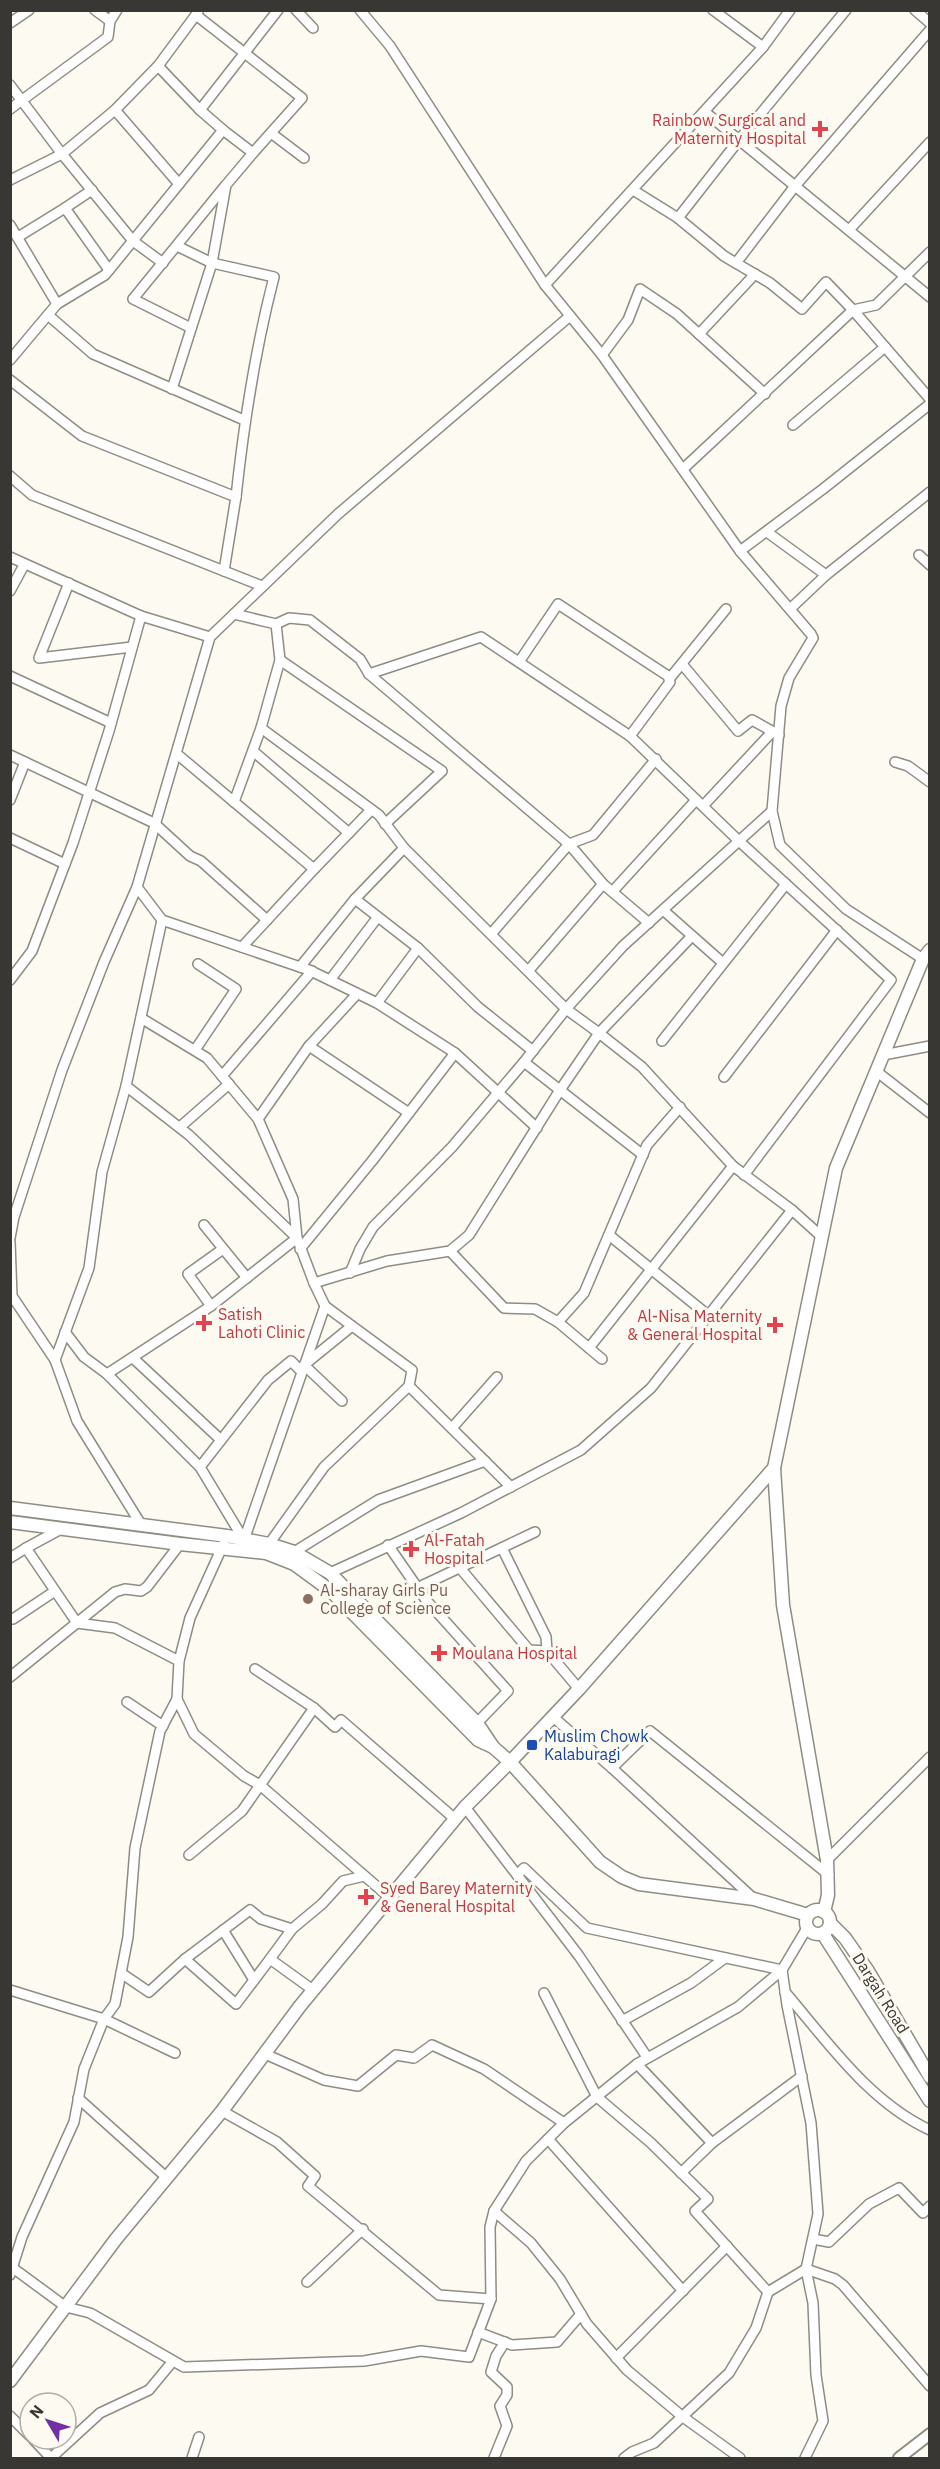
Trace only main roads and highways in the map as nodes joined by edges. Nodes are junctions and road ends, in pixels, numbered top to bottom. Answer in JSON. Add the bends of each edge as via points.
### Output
{"nodes":[{"id":1,"x":926,"y":954,"type":"edge"},
{"id":2,"x":774,"y":1468,"type":"junction"},
{"id":3,"x":10,"y":1508,"type":"edge"},
{"id":4,"x":10,"y":1522,"type":"edge"},
{"id":5,"x":493,"y":1747,"type":"junction"},
{"id":6,"x":510,"y":1762,"type":"junction"},
{"id":7,"x":808,"y":1922,"type":"junction"},
{"id":8,"x":826,"y":1923,"type":"junction"},
{"id":9,"x":930,"y":2078,"type":"edge"},
{"id":10,"x":930,"y":2101,"type":"edge"},
{"id":11,"x":10,"y":2381,"type":"edge"}],
"edges":[{"from":1,"to":2,"type":"main road","via":[[836,1168]]},
{"from":2,"to":6,"type":"main road"},
{"from":2,"to":8,"type":"main road","via":[[783,1605],[829,1875]]},
{"from":3,"to":5,"type":"main road","via":[[227,1536],[294,1552],[330,1574],[477,1723]]},
{"from":4,"to":5,"type":"main road","via":[[266,1553],[285,1559],[331,1591],[478,1740]]},
{"from":5,"to":6,"type":"main road"},
{"from":6,"to":7,"type":"main road","via":[[600,1862],[622,1877],[639,1884],[754,1899]]},
{"from":6,"to":11,"type":"main road","via":[[465,1807],[313,1990],[222,2110],[116,2239]]},
{"from":7,"to":8,"type":"main road","via":[[811,1932]]},
{"from":7,"to":8,"type":"main road","via":[[819,1910]]},
{"from":8,"to":9,"type":"main road","name":"Dargah Road","via":[[845,1938],[868,1971]]},
{"from":8,"to":10,"type":"main road","name":"Dargah Road"}]}
